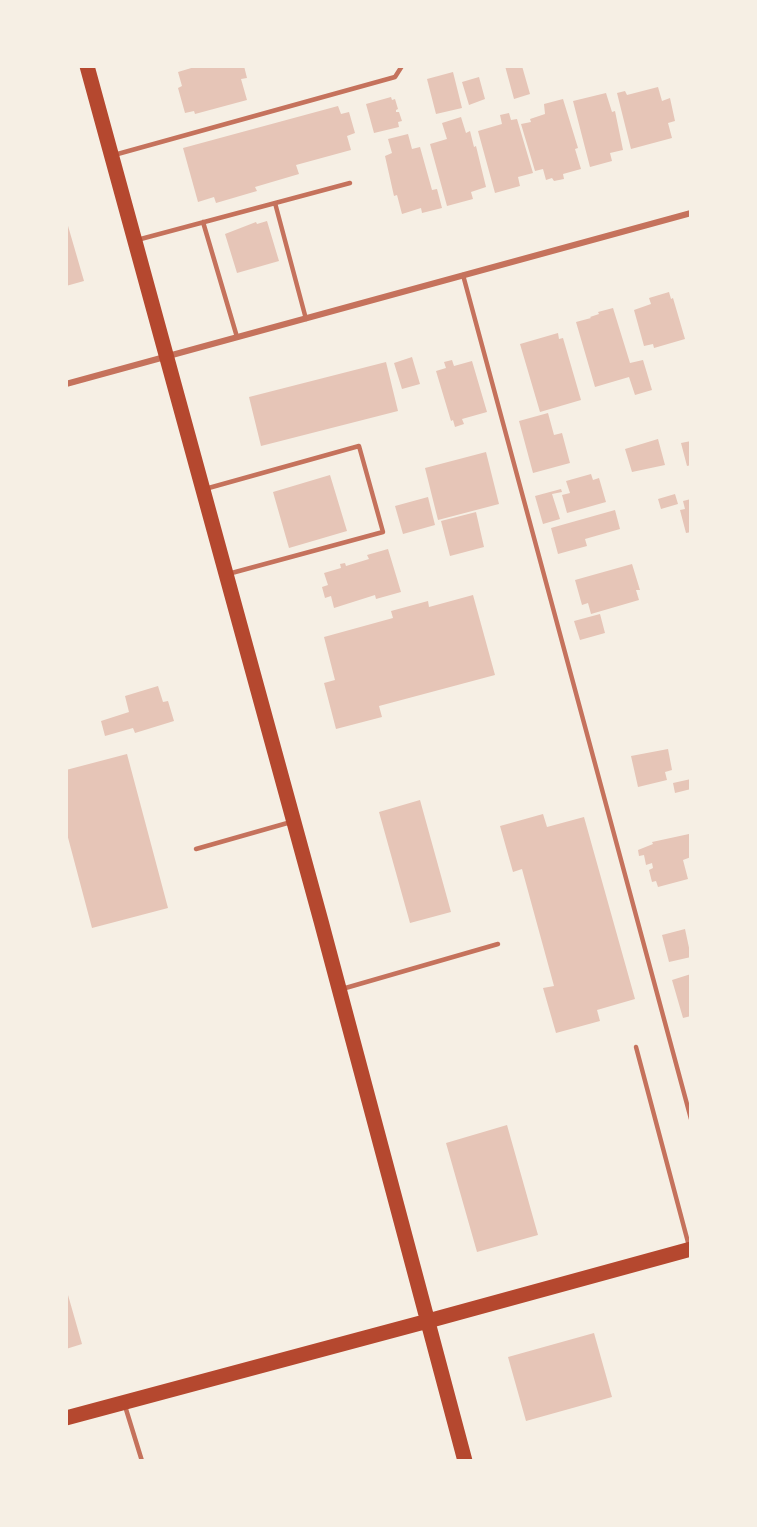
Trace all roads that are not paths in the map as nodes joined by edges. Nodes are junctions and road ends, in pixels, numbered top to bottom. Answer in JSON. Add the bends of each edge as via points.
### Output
{"nodes":[{"id":1,"x":87,"y":66,"type":"edge"},
{"id":2,"x":402,"y":66,"type":"edge"},
{"id":3,"x":111,"y":155,"type":"junction"},
{"id":4,"x":350,"y":183,"type":"dead end"},
{"id":5,"x":275,"y":203,"type":"junction"},
{"id":6,"x":691,"y":213,"type":"edge"},
{"id":7,"x":203,"y":222,"type":"junction"},
{"id":8,"x":134,"y":241,"type":"junction"},
{"id":9,"x":464,"y":275,"type":"junction"},
{"id":10,"x":306,"y":319,"type":"junction"},
{"id":11,"x":237,"y":338,"type":"junction"},
{"id":12,"x":166,"y":357,"type":"junction"},
{"id":13,"x":66,"y":384,"type":"edge"},
{"id":14,"x":202,"y":489,"type":"junction"},
{"id":15,"x":225,"y":575,"type":"junction"},
{"id":16,"x":294,"y":822,"type":"junction"},
{"id":17,"x":196,"y":849,"type":"dead end"},
{"id":18,"x":498,"y":944,"type":"dead end"},
{"id":19,"x":339,"y":990,"type":"junction"},
{"id":20,"x":636,"y":1047,"type":"dead end"},
{"id":21,"x":691,"y":1119,"type":"edge"},
{"id":22,"x":691,"y":1249,"type":"edge"},
{"id":23,"x":428,"y":1322,"type":"junction"},
{"id":24,"x":123,"y":1402,"type":"junction"},
{"id":25,"x":66,"y":1418,"type":"edge"},
{"id":26,"x":142,"y":1461,"type":"edge"},
{"id":27,"x":465,"y":1461,"type":"edge"}],
"edges":[{"from":1,"to":3,"type":"main road"},
{"from":2,"to":3,"type":"lane","via":[[395,77]]},
{"from":3,"to":8,"type":"main road"},
{"from":4,"to":5,"type":"lane"},
{"from":5,"to":7,"type":"lane"},
{"from":5,"to":10,"type":"lane"},
{"from":6,"to":9,"type":"street"},
{"from":7,"to":8,"type":"lane"},
{"from":7,"to":11,"type":"lane"},
{"from":8,"to":12,"type":"main road"},
{"from":9,"to":10,"type":"street"},
{"from":9,"to":21,"type":"lane"},
{"from":10,"to":11,"type":"street"},
{"from":11,"to":12,"type":"street"},
{"from":12,"to":13,"type":"street"},
{"from":12,"to":14,"type":"main road"},
{"from":14,"to":15,"type":"main road"},
{"from":14,"to":15,"type":"lane","via":[[359,446],[383,532]]},
{"from":15,"to":16,"type":"main road"},
{"from":16,"to":17,"type":"lane"},
{"from":16,"to":19,"type":"main road"},
{"from":18,"to":19,"type":"lane"},
{"from":19,"to":23,"type":"main road"},
{"from":20,"to":22,"type":"lane"},
{"from":22,"to":23,"type":"main road"},
{"from":23,"to":24,"type":"main road"},
{"from":23,"to":27,"type":"main road"},
{"from":24,"to":25,"type":"main road"},
{"from":24,"to":26,"type":"lane"}]}
